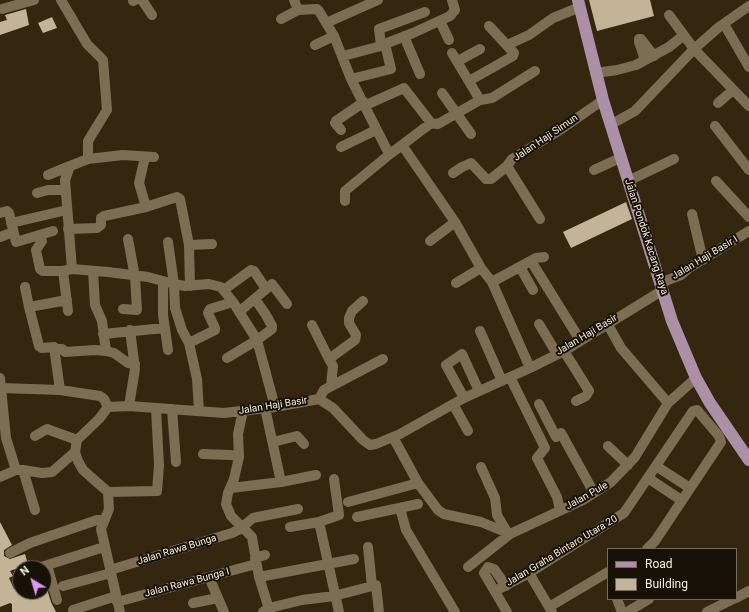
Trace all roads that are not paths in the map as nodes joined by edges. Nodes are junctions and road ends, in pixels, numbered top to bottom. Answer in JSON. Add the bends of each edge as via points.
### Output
{"nodes":[{"id":1,"x":34,"y":0,"type":"edge"},
{"id":2,"x":61,"y":0,"type":"edge"},
{"id":3,"x":136,"y":0,"type":"edge"},
{"id":4,"x":294,"y":0,"type":"edge"},
{"id":5,"x":378,"y":0,"type":"edge"},
{"id":6,"x":452,"y":0,"type":"edge"},
{"id":7,"x":579,"y":3,"type":"edge"},
{"id":8,"x":749,"y":6,"type":"edge"},
{"id":9,"x":2,"y":9,"type":"dead end"},
{"id":10,"x":298,"y":10,"type":"junction"},
{"id":11,"x":425,"y":12,"type":"dead end"},
{"id":12,"x":152,"y":15,"type":"dead end"},
{"id":13,"x":669,"y":15,"type":"dead end"},
{"id":14,"x":281,"y":19,"type":"dead end"},
{"id":15,"x":440,"y":21,"type":"junction"},
{"id":16,"x":326,"y":23,"type":"junction"},
{"id":17,"x":724,"y":24,"type":"junction"},
{"id":18,"x":490,"y":26,"type":"dead end"},
{"id":19,"x":684,"y":35,"type":"junction"},
{"id":20,"x":334,"y":36,"type":"junction"},
{"id":21,"x":404,"y":36,"type":"junction"},
{"id":22,"x":449,"y":40,"type":"dead end"},
{"id":23,"x":383,"y":44,"type":"junction"},
{"id":24,"x":507,"y":45,"type":"junction"},
{"id":25,"x":315,"y":46,"type":"dead end"},
{"id":26,"x":480,"y":49,"type":"dead end"},
{"id":27,"x":694,"y":50,"type":"junction"},
{"id":28,"x":343,"y":56,"type":"junction"},
{"id":29,"x":749,"y":67,"type":"edge"},
{"id":30,"x":535,"y":72,"type":"dead end"},
{"id":31,"x":595,"y":73,"type":"junction"},
{"id":32,"x":420,"y":74,"type":"dead end"},
{"id":33,"x":351,"y":79,"type":"junction"},
{"id":34,"x":469,"y":81,"type":"junction"},
{"id":35,"x":733,"y":90,"type":"junction"},
{"id":36,"x":442,"y":93,"type":"dead end"},
{"id":37,"x":480,"y":100,"type":"junction"},
{"id":38,"x":602,"y":100,"type":"junction"},
{"id":39,"x":718,"y":103,"type":"dead end"},
{"id":40,"x":365,"y":104,"type":"junction"},
{"id":41,"x":749,"y":106,"type":"edge"},
{"id":42,"x":456,"y":112,"type":"junction"},
{"id":43,"x":431,"y":123,"type":"junction"},
{"id":44,"x":610,"y":125,"type":"junction"},
{"id":45,"x":715,"y":126,"type":"dead end"},
{"id":46,"x":341,"y":130,"type":"dead end"},
{"id":47,"x":376,"y":130,"type":"junction"},
{"id":48,"x":471,"y":134,"type":"dead end"},
{"id":49,"x":402,"y":145,"type":"junction"},
{"id":50,"x":341,"y":147,"type":"dead end"},
{"id":51,"x":390,"y":154,"type":"junction"},
{"id":52,"x":620,"y":158,"type":"junction"},
{"id":53,"x":674,"y":159,"type":"dead end"},
{"id":54,"x":88,"y":160,"type":"junction"},
{"id":55,"x":70,"y":166,"type":"junction"},
{"id":56,"x":507,"y":166,"type":"junction"},
{"id":57,"x":594,"y":170,"type":"dead end"},
{"id":58,"x":749,"y":170,"type":"edge"},
{"id":59,"x":453,"y":173,"type":"dead end"},
{"id":60,"x":48,"y":175,"type":"dead end"},
{"id":61,"x":628,"y":181,"type":"junction"},
{"id":62,"x":716,"y":181,"type":"dead end"},
{"id":63,"x":66,"y":190,"type":"junction"},
{"id":64,"x":37,"y":193,"type":"dead end"},
{"id":65,"x":345,"y":201,"type":"dead end"},
{"id":66,"x":146,"y":207,"type":"junction"},
{"id":67,"x":67,"y":210,"type":"junction"},
{"id":68,"x":0,"y":213,"type":"edge"},
{"id":69,"x":692,"y":214,"type":"dead end"},
{"id":70,"x":749,"y":217,"type":"edge"},
{"id":71,"x":540,"y":219,"type":"dead end"},
{"id":72,"x":455,"y":222,"type":"junction"},
{"id":73,"x":12,"y":228,"type":"junction"},
{"id":74,"x":68,"y":229,"type":"junction"},
{"id":75,"x":53,"y":231,"type":"dead end"},
{"id":76,"x":749,"y":232,"type":"edge"},
{"id":77,"x":39,"y":235,"type":"junction"},
{"id":78,"x":0,"y":237,"type":"edge"},
{"id":79,"x":128,"y":239,"type":"dead end"},
{"id":80,"x":430,"y":241,"type":"dead end"},
{"id":81,"x":168,"y":242,"type":"dead end"},
{"id":82,"x":212,"y":244,"type":"dead end"},
{"id":83,"x":189,"y":245,"type":"junction"},
{"id":84,"x":544,"y":257,"type":"dead end"},
{"id":85,"x":704,"y":260,"type":"junction"},
{"id":86,"x":531,"y":261,"type":"junction"},
{"id":87,"x":520,"y":267,"type":"junction"},
{"id":88,"x":481,"y":268,"type":"junction"},
{"id":89,"x":68,"y":270,"type":"junction"},
{"id":90,"x":93,"y":272,"type":"junction"},
{"id":91,"x":134,"y":277,"type":"junction"},
{"id":92,"x":163,"y":280,"type":"junction"},
{"id":93,"x":492,"y":282,"type":"junction"},
{"id":94,"x":456,"y":283,"type":"dead end"},
{"id":95,"x":174,"y":284,"type":"junction"},
{"id":96,"x":190,"y":286,"type":"junction"},
{"id":97,"x":661,"y":286,"type":"junction"},
{"id":98,"x":25,"y":287,"type":"dead end"},
{"id":99,"x":225,"y":289,"type":"junction"},
{"id":100,"x":266,"y":289,"type":"junction"},
{"id":101,"x":533,"y":290,"type":"dead end"},
{"id":102,"x":254,"y":299,"type":"junction"},
{"id":103,"x":67,"y":300,"type":"junction"},
{"id":104,"x":233,"y":302,"type":"junction"},
{"id":105,"x":363,"y":302,"type":"dead end"},
{"id":106,"x":287,"y":304,"type":"dead end"},
{"id":107,"x":30,"y":307,"type":"junction"},
{"id":108,"x":123,"y":309,"type":"dead end"},
{"id":109,"x":68,"y":311,"type":"dead end"},
{"id":110,"x":239,"y":312,"type":"junction"},
{"id":111,"x":607,"y":323,"type":"junction"},
{"id":112,"x":539,"y":324,"type":"dead end"},
{"id":113,"x":312,"y":325,"type":"dead end"},
{"id":114,"x":165,"y":328,"type":"junction"},
{"id":115,"x":130,"y":330,"type":"junction"},
{"id":116,"x":480,"y":331,"type":"dead end"},
{"id":117,"x":103,"y":334,"type":"junction"},
{"id":118,"x":257,"y":340,"type":"junction"},
{"id":119,"x":580,"y":340,"type":"junction"},
{"id":120,"x":189,"y":342,"type":"junction"},
{"id":121,"x":55,"y":349,"type":"junction"},
{"id":122,"x":168,"y":350,"type":"dead end"},
{"id":123,"x":106,"y":351,"type":"junction"},
{"id":124,"x":561,"y":352,"type":"junction"},
{"id":125,"x":227,"y":358,"type":"dead end"},
{"id":126,"x":329,"y":359,"type":"junction"},
{"id":127,"x":383,"y":359,"type":"dead end"},
{"id":128,"x":135,"y":364,"type":"junction"},
{"id":129,"x":530,"y":368,"type":"junction"},
{"id":130,"x":696,"y":378,"type":"junction"},
{"id":131,"x":506,"y":379,"type":"junction"},
{"id":132,"x":0,"y":383,"type":"edge"},
{"id":133,"x":331,"y":386,"type":"junction"},
{"id":134,"x":60,"y":390,"type":"junction"},
{"id":135,"x":479,"y":391,"type":"junction"},
{"id":136,"x":464,"y":398,"type":"junction"},
{"id":137,"x":319,"y":399,"type":"junction"},
{"id":138,"x":576,"y":401,"type":"dead end"},
{"id":139,"x":668,"y":403,"type":"junction"},
{"id":140,"x":453,"y":404,"type":"junction"},
{"id":141,"x":539,"y":404,"type":"dead end"},
{"id":142,"x":128,"y":406,"type":"junction"},
{"id":143,"x":108,"y":407,"type":"junction"},
{"id":144,"x":270,"y":408,"type":"junction"},
{"id":145,"x":156,"y":409,"type":"junction"},
{"id":146,"x":172,"y":409,"type":"junction"},
{"id":147,"x":199,"y":411,"type":"junction"},
{"id":148,"x":242,"y":411,"type":"junction"},
{"id":149,"x":468,"y":430,"type":"dead end"},
{"id":150,"x":35,"y":436,"type":"dead end"},
{"id":151,"x":393,"y":437,"type":"junction"},
{"id":152,"x":77,"y":440,"type":"junction"},
{"id":153,"x":273,"y":442,"type":"junction"},
{"id":154,"x":304,"y":444,"type":"dead end"},
{"id":155,"x":608,"y":446,"type":"dead end"},
{"id":156,"x":75,"y":452,"type":"junction"},
{"id":157,"x":203,"y":454,"type":"dead end"},
{"id":158,"x":239,"y":457,"type":"junction"},
{"id":159,"x":749,"y":460,"type":"edge"},
{"id":160,"x":176,"y":462,"type":"dead end"},
{"id":161,"x":628,"y":465,"type":"junction"},
{"id":162,"x":656,"y":466,"type":"junction"},
{"id":163,"x":481,"y":467,"type":"dead end"},
{"id":164,"x":19,"y":470,"type":"junction"},
{"id":165,"x":316,"y":475,"type":"dead end"},
{"id":166,"x":0,"y":477,"type":"edge"},
{"id":167,"x":648,"y":478,"type":"junction"},
{"id":168,"x":334,"y":479,"type":"dead end"},
{"id":169,"x":281,"y":482,"type":"junction"},
{"id":170,"x":418,"y":483,"type":"junction"},
{"id":171,"x":231,"y":488,"type":"junction"},
{"id":172,"x":690,"y":488,"type":"junction"},
{"id":173,"x":108,"y":492,"type":"junction"},
{"id":174,"x":594,"y":493,"type":"junction"},
{"id":175,"x":681,"y":500,"type":"junction"},
{"id":176,"x":348,"y":502,"type":"dead end"},
{"id":177,"x":418,"y":504,"type":"dead end"},
{"id":178,"x":400,"y":508,"type":"junction"},
{"id":179,"x":298,"y":509,"type":"dead end"},
{"id":180,"x":35,"y":510,"type":"dead end"},
{"id":181,"x":560,"y":510,"type":"junction"},
{"id":182,"x":357,"y":517,"type":"dead end"},
{"id":183,"x":103,"y":520,"type":"junction"},
{"id":184,"x":319,"y":522,"type":"junction"},
{"id":185,"x":242,"y":527,"type":"junction"},
{"id":186,"x":290,"y":527,"type":"dead end"},
{"id":187,"x":509,"y":533,"type":"junction"},
{"id":188,"x":104,"y":547,"type":"junction"},
{"id":189,"x":368,"y":547,"type":"dead end"},
{"id":190,"x":648,"y":548,"type":"edge"},
{"id":191,"x":10,"y":553,"type":"dead end"},
{"id":192,"x":265,"y":555,"type":"dead end"},
{"id":193,"x":354,"y":559,"type":"dead end"},
{"id":194,"x":256,"y":561,"type":"junction"},
{"id":195,"x":52,"y":563,"type":"edge"},
{"id":196,"x":328,"y":565,"type":"junction"},
{"id":197,"x":468,"y":567,"type":"dead end"},
{"id":198,"x":110,"y":572,"type":"junction"},
{"id":199,"x":529,"y":573,"type":"junction"},
{"id":200,"x":607,"y":573,"type":"edge"},
{"id":201,"x":209,"y":577,"type":"junction"},
{"id":202,"x":259,"y":577,"type":"junction"},
{"id":203,"x":63,"y":586,"type":"dead end"},
{"id":204,"x":372,"y":586,"type":"junction"},
{"id":205,"x":506,"y":586,"type":"junction"},
{"id":206,"x":52,"y":588,"type":"edge"},
{"id":207,"x":495,"y":591,"type":"junction"},
{"id":208,"x":749,"y":592,"type":"edge"},
{"id":209,"x":334,"y":596,"type":"junction"},
{"id":210,"x":218,"y":598,"type":"junction"},
{"id":211,"x":737,"y":598,"type":"edge"},
{"id":212,"x":117,"y":599,"type":"junction"},
{"id":213,"x":57,"y":600,"type":"dead end"},
{"id":214,"x":617,"y":600,"type":"edge"},
{"id":215,"x":648,"y":600,"type":"edge"},
{"id":216,"x":731,"y":600,"type":"edge"},
{"id":217,"x":193,"y":604,"type":"dead end"},
{"id":218,"x":551,"y":609,"type":"edge"},
{"id":219,"x":73,"y":610,"type":"dead end"},
{"id":220,"x":267,"y":611,"type":"edge"},
{"id":221,"x":632,"y":611,"type":"edge"},
{"id":222,"x":120,"y":612,"type":"edge"},
{"id":223,"x":224,"y":612,"type":"edge"},
{"id":224,"x":339,"y":612,"type":"edge"},
{"id":225,"x":379,"y":612,"type":"edge"},
{"id":226,"x":455,"y":612,"type":"edge"},
{"id":227,"x":507,"y":612,"type":"edge"},
{"id":228,"x":622,"y":612,"type":"edge"},
{"id":229,"x":708,"y":612,"type":"edge"}],
"edges":[{"from":1,"to":9,"type":"street"},
{"from":2,"to":54,"type":"street","via":[[87,44],[104,60],[107,110],[88,141]]},
{"from":3,"to":12,"type":"street"},
{"from":4,"to":10,"type":"street"},
{"from":5,"to":16,"type":"street"},
{"from":6,"to":15,"type":"street","via":[[454,12]]},
{"from":7,"to":24,"type":"street","via":[[529,35]]},
{"from":7,"to":31,"type":"main road","name":"Jalan Pondok Kacang Raya"},
{"from":8,"to":17,"type":"street"},
{"from":10,"to":14,"type":"street"},
{"from":10,"to":16,"type":"street","via":[[317,9]]},
{"from":11,"to":23,"type":"street","via":[[378,30]]},
{"from":13,"to":19,"type":"street"},
{"from":15,"to":21,"type":"street"},
{"from":15,"to":22,"type":"street"},
{"from":16,"to":20,"type":"street"},
{"from":17,"to":27,"type":"street"},
{"from":17,"to":29,"type":"street"},
{"from":18,"to":24,"type":"street"},
{"from":19,"to":27,"type":"street"},
{"from":19,"to":31,"type":"street","via":[[649,58],[617,70]]},
{"from":20,"to":25,"type":"street"},
{"from":20,"to":28,"type":"street"},
{"from":21,"to":23,"type":"street"},
{"from":21,"to":32,"type":"street"},
{"from":23,"to":28,"type":"street"},
{"from":23,"to":33,"type":"street","via":[[391,69]]},
{"from":24,"to":34,"type":"street","via":[[514,53],[513,56]]},
{"from":26,"to":34,"type":"street","via":[[455,57]]},
{"from":27,"to":35,"type":"street"},
{"from":27,"to":44,"type":"street","via":[[636,111]]},
{"from":28,"to":33,"type":"street"},
{"from":30,"to":37,"type":"street","via":[[492,98]]},
{"from":31,"to":38,"type":"main road","name":"Jalan Pondok Kacang Raya"},
{"from":33,"to":40,"type":"street"},
{"from":34,"to":37,"type":"street"},
{"from":35,"to":39,"type":"street"},
{"from":35,"to":41,"type":"street"},
{"from":36,"to":42,"type":"street"},
{"from":37,"to":42,"type":"street"},
{"from":38,"to":44,"type":"main road","name":"Jalan Pondok Kacang Raya"},
{"from":38,"to":56,"type":"street","name":"Jalan Haji Simun","via":[[560,130],[512,159]]},
{"from":40,"to":43,"type":"street","via":[[404,88]]},
{"from":40,"to":46,"type":"street","via":[[336,121]]},
{"from":40,"to":47,"type":"street"},
{"from":42,"to":43,"type":"street","via":[[438,124]]},
{"from":42,"to":48,"type":"street"},
{"from":43,"to":49,"type":"street"},
{"from":44,"to":52,"type":"main road","name":"Jalan Pondok Kacang Raya"},
{"from":45,"to":58,"type":"street"},
{"from":47,"to":50,"type":"street"},
{"from":47,"to":51,"type":"street"},
{"from":49,"to":51,"type":"street"},
{"from":49,"to":72,"type":"street"},
{"from":51,"to":65,"type":"street","via":[[345,191]]},
{"from":52,"to":57,"type":"street"},
{"from":52,"to":61,"type":"main road","name":"Jalan Pondok Kacang Raya"},
{"from":53,"to":61,"type":"street"},
{"from":54,"to":55,"type":"street"},
{"from":54,"to":66,"type":"street","via":[[123,155],[149,157],[139,183]]},
{"from":55,"to":60,"type":"street"},
{"from":55,"to":63,"type":"street","via":[[65,180]]},
{"from":56,"to":59,"type":"street","name":"Jalan Haji Simun","via":[[491,179],[486,179],[471,163]]},
{"from":56,"to":71,"type":"street"},
{"from":61,"to":97,"type":"main road","name":"Jalan Pondok Kacang Raya"},
{"from":62,"to":70,"type":"street"},
{"from":63,"to":64,"type":"street"},
{"from":63,"to":67,"type":"street"},
{"from":66,"to":74,"type":"street","via":[[104,216],[101,226],[97,228]]},
{"from":66,"to":83,"type":"street","via":[[179,198]]},
{"from":67,"to":73,"type":"street"},
{"from":67,"to":74,"type":"street"},
{"from":68,"to":73,"type":"street","via":[[8,211]]},
{"from":69,"to":85,"type":"street"},
{"from":72,"to":80,"type":"street"},
{"from":72,"to":88,"type":"street"},
{"from":73,"to":77,"type":"street","via":[[16,242]]},
{"from":73,"to":78,"type":"street"},
{"from":74,"to":89,"type":"street"},
{"from":75,"to":77,"type":"street"},
{"from":76,"to":85,"type":"street","name":"Jalan Haji Basir I"},
{"from":77,"to":89,"type":"street","via":[[42,241],[36,250],[40,269]]},
{"from":79,"to":91,"type":"street"},
{"from":81,"to":95,"type":"street"},
{"from":82,"to":83,"type":"street"},
{"from":83,"to":96,"type":"street"},
{"from":84,"to":86,"type":"street"},
{"from":85,"to":97,"type":"street","name":"Jalan Haji Basir I"},
{"from":86,"to":87,"type":"street"},
{"from":86,"to":119,"type":"street"},
{"from":87,"to":93,"type":"street"},
{"from":87,"to":101,"type":"street"},
{"from":88,"to":93,"type":"street"},
{"from":88,"to":94,"type":"street"},
{"from":89,"to":90,"type":"street"},
{"from":89,"to":103,"type":"street"},
{"from":90,"to":91,"type":"street"},
{"from":90,"to":117,"type":"street","via":[[95,305],[102,321]]},
{"from":91,"to":92,"type":"street"},
{"from":91,"to":108,"type":"street","via":[[137,310]]},
{"from":92,"to":95,"type":"street"},
{"from":92,"to":114,"type":"street"},
{"from":93,"to":129,"type":"street"},
{"from":95,"to":96,"type":"street"},
{"from":95,"to":120,"type":"street","via":[[175,308]]},
{"from":96,"to":99,"type":"street","via":[[209,284]]},
{"from":97,"to":111,"type":"street","name":"Jalan Haji Basir"},
{"from":97,"to":130,"type":"main road","name":"Jalan Pondok Kacang Raya","via":[[672,321]]},
{"from":98,"to":107,"type":"street"},
{"from":99,"to":100,"type":"street","via":[[251,270]]},
{"from":99,"to":104,"type":"street"},
{"from":100,"to":102,"type":"street"},
{"from":100,"to":106,"type":"street","via":[[274,284]]},
{"from":102,"to":110,"type":"street"},
{"from":102,"to":118,"type":"street","via":[[272,326],[270,332]]},
{"from":103,"to":107,"type":"street"},
{"from":103,"to":109,"type":"street"},
{"from":104,"to":110,"type":"street"},
{"from":104,"to":120,"type":"street","via":[[210,310],[208,313],[215,330]]},
{"from":105,"to":126,"type":"street","via":[[352,311],[349,318],[349,324],[356,335],[355,340]]},
{"from":107,"to":121,"type":"street","via":[[39,346]]},
{"from":110,"to":118,"type":"street"},
{"from":111,"to":119,"type":"street","name":"Jalan Haji Basir"},
{"from":111,"to":139,"type":"street","via":[[621,348]]},
{"from":112,"to":124,"type":"street"},
{"from":113,"to":126,"type":"street"},
{"from":114,"to":115,"type":"street"},
{"from":114,"to":122,"type":"street"},
{"from":115,"to":117,"type":"street"},
{"from":115,"to":128,"type":"street"},
{"from":116,"to":131,"type":"street"},
{"from":117,"to":123,"type":"street"},
{"from":118,"to":125,"type":"street"},
{"from":118,"to":144,"type":"street"},
{"from":119,"to":124,"type":"street","name":"Jalan Haji Basir"},
{"from":120,"to":147,"type":"street","via":[[197,379]]},
{"from":121,"to":123,"type":"street","via":[[62,349],[65,352]]},
{"from":121,"to":134,"type":"street"},
{"from":123,"to":128,"type":"street"},
{"from":124,"to":129,"type":"street","name":"Jalan Haji Basir"},
{"from":124,"to":138,"type":"street","via":[[589,391],[586,396]]},
{"from":126,"to":133,"type":"street","via":[[333,366]]},
{"from":127,"to":133,"type":"street"},
{"from":128,"to":142,"type":"street"},
{"from":129,"to":131,"type":"street","name":"Jalan Haji Basir"},
{"from":130,"to":139,"type":"street","name":"Jalan Pule"},
{"from":130,"to":159,"type":"main road","name":"Jalan Pondok Kacang Raya"},
{"from":131,"to":135,"type":"street","name":"Jalan Haji Basir"},
{"from":131,"to":181,"type":"street","via":[[545,448],[538,458],[557,497]]},
{"from":132,"to":134,"type":"street"},
{"from":132,"to":164,"type":"street","via":[[6,438]]},
{"from":133,"to":137,"type":"street","via":[[324,390]]},
{"from":134,"to":143,"type":"street","via":[[100,396]]},
{"from":135,"to":136,"type":"street","name":"Jalan Haji Basir"},
{"from":135,"to":136,"type":"street","via":[[462,354],[446,365]]},
{"from":136,"to":140,"type":"street","name":"Jalan Haji Basir"},
{"from":137,"to":144,"type":"street","name":"Jalan Haji Basir"},
{"from":137,"to":151,"type":"street","name":"Jalan Haji Basir","via":[[333,408],[370,445]]},
{"from":139,"to":161,"type":"street","name":"Jalan Pule"},
{"from":140,"to":149,"type":"street"},
{"from":140,"to":151,"type":"street","name":"Jalan Haji Basir"},
{"from":141,"to":174,"type":"street","via":[[556,437],[562,433]]},
{"from":142,"to":143,"type":"street","name":"Jalan Haji Basir"},
{"from":142,"to":145,"type":"street","name":"Jalan Haji Basir"},
{"from":143,"to":152,"type":"street","via":[[99,420]]},
{"from":144,"to":148,"type":"street","name":"Jalan Haji Basir"},
{"from":144,"to":153,"type":"street"},
{"from":145,"to":146,"type":"street","name":"Jalan Haji Basir"},
{"from":145,"to":173,"type":"street","via":[[159,465],[157,491]]},
{"from":146,"to":147,"type":"street","name":"Jalan Haji Basir"},
{"from":146,"to":160,"type":"street"},
{"from":147,"to":148,"type":"street","name":"Jalan Haji Basir"},
{"from":148,"to":158,"type":"street","via":[[238,434]]},
{"from":150,"to":152,"type":"street","via":[[47,429]]},
{"from":151,"to":170,"type":"street"},
{"from":152,"to":156,"type":"street"},
{"from":153,"to":154,"type":"street","via":[[297,436]]},
{"from":153,"to":169,"type":"street"},
{"from":155,"to":161,"type":"street"},
{"from":156,"to":164,"type":"street","via":[[52,472],[42,474]]},
{"from":156,"to":173,"type":"street","via":[[83,470]]},
{"from":157,"to":158,"type":"street"},
{"from":158,"to":171,"type":"street"},
{"from":161,"to":174,"type":"street","name":"Jalan Pule","via":[[611,482]]},
{"from":162,"to":167,"type":"street","name":"Jalan Graha Bintaro Utara 20"},
{"from":162,"to":172,"type":"street"},
{"from":162,"to":172,"type":"street","name":"Jalan Graha Bintaro Utara 20","via":[[695,410],[721,438]]},
{"from":163,"to":187,"type":"street","via":[[495,498],[497,515]]},
{"from":164,"to":166,"type":"street"},
{"from":164,"to":180,"type":"street"},
{"from":165,"to":169,"type":"street"},
{"from":167,"to":175,"type":"street"},
{"from":167,"to":199,"type":"street","name":"Jalan Graha Bintaro Utara 20","via":[[624,513]]},
{"from":168,"to":184,"type":"street","via":[[340,515]]},
{"from":169,"to":171,"type":"street"},
{"from":170,"to":176,"type":"street"},
{"from":170,"to":187,"type":"street","via":[[438,510],[444,514],[481,522]]},
{"from":171,"to":185,"type":"street","via":[[226,504]]},
{"from":172,"to":175,"type":"street"},
{"from":173,"to":183,"type":"street","via":[[109,509]]},
{"from":174,"to":181,"type":"street","name":"Jalan Pule"},
{"from":175,"to":190,"type":"street"},
{"from":177,"to":178,"type":"street"},
{"from":178,"to":182,"type":"street"},
{"from":178,"to":226,"type":"street","via":[[406,530]]},
{"from":179,"to":185,"type":"street","name":"Jalan Rawa Bunga","via":[[253,518]]},
{"from":181,"to":187,"type":"street","name":"Jalan Pule"},
{"from":183,"to":188,"type":"street"},
{"from":183,"to":191,"type":"street","via":[[43,539]]},
{"from":184,"to":186,"type":"street"},
{"from":184,"to":196,"type":"street"},
{"from":185,"to":194,"type":"street","via":[[252,537]]},
{"from":185,"to":198,"type":"street","name":"Jalan Rawa Bunga","via":[[232,533]]},
{"from":187,"to":197,"type":"street","name":"Jalan Pule"},
{"from":188,"to":195,"type":"street"},
{"from":188,"to":198,"type":"street"},
{"from":189,"to":204,"type":"street"},
{"from":192,"to":194,"type":"street","name":"Jalan Rawa Bunga I"},
{"from":193,"to":196,"type":"street"},
{"from":194,"to":201,"type":"street","name":"Jalan Rawa Bunga I"},
{"from":194,"to":202,"type":"street"},
{"from":196,"to":202,"type":"street"},
{"from":196,"to":209,"type":"street"},
{"from":198,"to":203,"type":"street","name":"Jalan Rawa Bunga"},
{"from":198,"to":212,"type":"street"},
{"from":199,"to":205,"type":"street","name":"Jalan Graha Bintaro Utara 20"},
{"from":199,"to":218,"type":"street"},
{"from":200,"to":218,"type":"street"},
{"from":201,"to":210,"type":"street"},
{"from":201,"to":212,"type":"street","name":"Jalan Rawa Bunga I"},
{"from":202,"to":220,"type":"street"},
{"from":204,"to":209,"type":"street"},
{"from":204,"to":225,"type":"street","via":[[377,586]]},
{"from":205,"to":207,"type":"street","name":"Jalan Graha Bintaro Utara 20"},
{"from":205,"to":207,"type":"street","via":[[494,569],[488,567],[484,573]]},
{"from":206,"to":213,"type":"street"},
{"from":207,"to":227,"type":"street"},
{"from":208,"to":211,"type":"street"},
{"from":209,"to":220,"type":"street","via":[[302,600]]},
{"from":209,"to":224,"type":"street"},
{"from":210,"to":217,"type":"street"},
{"from":210,"to":223,"type":"street"},
{"from":212,"to":219,"type":"street","name":"Jalan Rawa Bunga I"},
{"from":212,"to":222,"type":"street"},
{"from":214,"to":228,"type":"street"},
{"from":215,"to":221,"type":"street"},
{"from":216,"to":229,"type":"street"}]}
